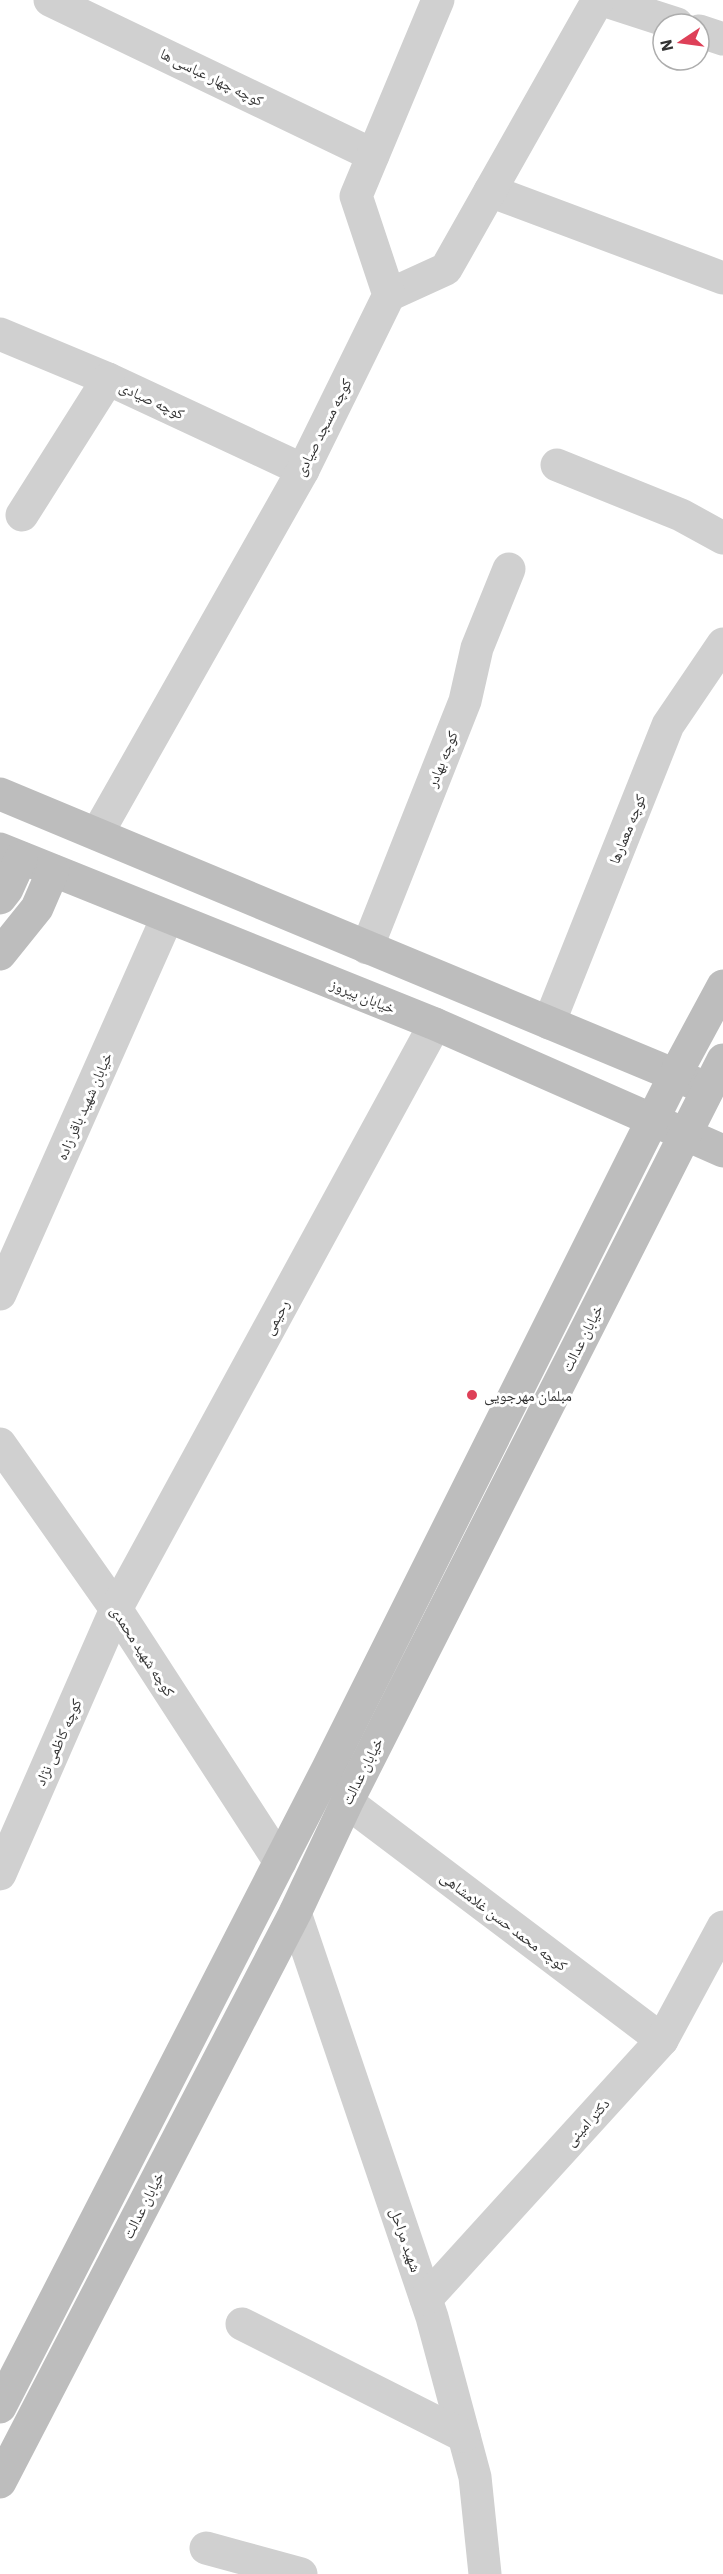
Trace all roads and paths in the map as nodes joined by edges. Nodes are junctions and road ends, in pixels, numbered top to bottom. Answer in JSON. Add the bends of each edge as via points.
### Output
{"nodes":[{"id":1,"x":50,"y":0,"type":"edge"},
{"id":2,"x":438,"y":0,"type":"edge"},
{"id":3,"x":598,"y":0,"type":"edge"},
{"id":4,"x":603,"y":0,"type":"edge"},
{"id":5,"x":651,"y":16,"type":"edge"},
{"id":6,"x":373,"y":155,"type":"junction"},
{"id":7,"x":490,"y":191,"type":"junction"},
{"id":8,"x":723,"y":278,"type":"edge"},
{"id":9,"x":389,"y":295,"type":"junction"},
{"id":10,"x":0,"y":334,"type":"edge"},
{"id":11,"x":108,"y":380,"type":"junction"},
{"id":12,"x":557,"y":465,"type":"dead end"},
{"id":13,"x":303,"y":470,"type":"junction"},
{"id":14,"x":22,"y":515,"type":"dead end"},
{"id":15,"x":723,"y":538,"type":"edge"},
{"id":16,"x":509,"y":569,"type":"dead end"},
{"id":17,"x":723,"y":644,"type":"edge"},
{"id":18,"x":0,"y":794,"type":"edge"},
{"id":19,"x":97,"y":834,"type":"junction"},
{"id":20,"x":10,"y":854,"type":"edge"},
{"id":21,"x":53,"y":871,"type":"junction"},
{"id":22,"x":0,"y":898,"type":"edge"},
{"id":23,"x":167,"y":918,"type":"junction"},
{"id":24,"x":367,"y":948,"type":"junction"},
{"id":25,"x":0,"y":954,"type":"edge"},
{"id":26,"x":723,"y":986,"type":"edge"},
{"id":27,"x":549,"y":1023,"type":"junction"},
{"id":28,"x":435,"y":1024,"type":"junction"},
{"id":29,"x":675,"y":1075,"type":"junction"},
{"id":30,"x":718,"y":1082,"type":"edge"},
{"id":31,"x":653,"y":1119,"type":"junction"},
{"id":32,"x":685,"y":1134,"type":"junction"},
{"id":33,"x":723,"y":1151,"type":"edge"},
{"id":34,"x":0,"y":1294,"type":"edge"},
{"id":35,"x":0,"y":1443,"type":"edge"},
{"id":36,"x":117,"y":1610,"type":"junction"},
{"id":37,"x":346,"y":1802,"type":"junction"},
{"id":38,"x":280,"y":1862,"type":"junction"},
{"id":39,"x":0,"y":1875,"type":"edge"},
{"id":40,"x":295,"y":1913,"type":"junction"},
{"id":41,"x":723,"y":1928,"type":"edge"},
{"id":42,"x":662,"y":2040,"type":"junction"},
{"id":43,"x":426,"y":2299,"type":"junction"},
{"id":44,"x":242,"y":2324,"type":"dead end"},
{"id":45,"x":0,"y":2408,"type":"edge"},
{"id":46,"x":464,"y":2436,"type":"junction"},
{"id":47,"x":0,"y":2482,"type":"edge"},
{"id":48,"x":206,"y":2548,"type":"dead end"},
{"id":49,"x":301,"y":2574,"type":"edge"},
{"id":50,"x":485,"y":2574,"type":"edge"}],
"edges":[{"from":1,"to":6,"type":"street","name":"کوچه چهار عباسی ها"},
{"from":2,"to":6,"type":"street"},
{"from":3,"to":7,"type":"street"},
{"from":4,"to":5,"type":"street"},
{"from":6,"to":9,"type":"street","via":[[356,196]]},
{"from":7,"to":8,"type":"street"},
{"from":7,"to":9,"type":"street","via":[[446,269]]},
{"from":9,"to":13,"type":"street","name":"کوچه مسجد صیادی"},
{"from":10,"to":11,"type":"street","name":"کوچه صیادی"},
{"from":11,"to":13,"type":"street","name":"کوچه صیادی"},
{"from":11,"to":14,"type":"street"},
{"from":12,"to":15,"type":"street","via":[[681,515]]},
{"from":13,"to":19,"type":"street","name":"کوچه مسجد صیادی"},
{"from":16,"to":24,"type":"street","name":"کوچه بهادر","via":[[477,648],[465,701]]},
{"from":17,"to":27,"type":"street","name":"کوچه معمارها","via":[[668,725]]},
{"from":18,"to":19,"type":"main road"},
{"from":19,"to":24,"type":"main road"},
{"from":20,"to":21,"type":"main road","name":"خیابان پیروز"},
{"from":20,"to":22,"type":"main road","via":[[7,889]]},
{"from":21,"to":23,"type":"main road","name":"خیابان پیروز"},
{"from":21,"to":25,"type":"main road","via":[[37,908]]},
{"from":23,"to":28,"type":"main road","name":"خیابان پیروز"},
{"from":23,"to":34,"type":"street","name":"خیابان شهید باقر زاده"},
{"from":24,"to":27,"type":"main road"},
{"from":26,"to":29,"type":"main road","name":"خیابان عدالت"},
{"from":27,"to":29,"type":"main road"},
{"from":28,"to":31,"type":"main road","name":"خیابان پیروز"},
{"from":28,"to":36,"type":"street","name":"رحیمی"},
{"from":29,"to":30,"type":"main road"},
{"from":29,"to":31,"type":"main road","name":"خیابان عدالت"},
{"from":30,"to":32,"type":"main road","name":"خیابان عدالت"},
{"from":31,"to":32,"type":"main road","name":"خیابان پیروز"},
{"from":31,"to":38,"type":"main road","name":"خیابان عدالت"},
{"from":32,"to":33,"type":"main road","name":"خیابان پیروز"},
{"from":32,"to":37,"type":"main road","name":"خیابان عدالت"},
{"from":35,"to":36,"type":"street","name":"کوچه شهید محمدی"},
{"from":36,"to":38,"type":"street","name":"کوچه شهید محمدی"},
{"from":36,"to":39,"type":"street","name":"کوچه کاظمی نژاد"},
{"from":37,"to":40,"type":"main road","name":"خیابان عدالت"},
{"from":37,"to":42,"type":"street","name":"کوچه محمد حسن غلامشاهی"},
{"from":38,"to":45,"type":"main road","name":"خیابان عدالت"},
{"from":40,"to":43,"type":"street","name":"شهید مراحل"},
{"from":40,"to":47,"type":"main road","name":"خیابان عدالت"},
{"from":41,"to":42,"type":"street","name":"دکتر امینی"},
{"from":42,"to":43,"type":"street","name":"دکتر امینی"},
{"from":43,"to":46,"type":"street","name":"شهید مراحل"},
{"from":44,"to":46,"type":"street"},
{"from":46,"to":50,"type":"street","name":"شهید مراحل","via":[[475,2477]]},
{"from":48,"to":49,"type":"street"}]}
